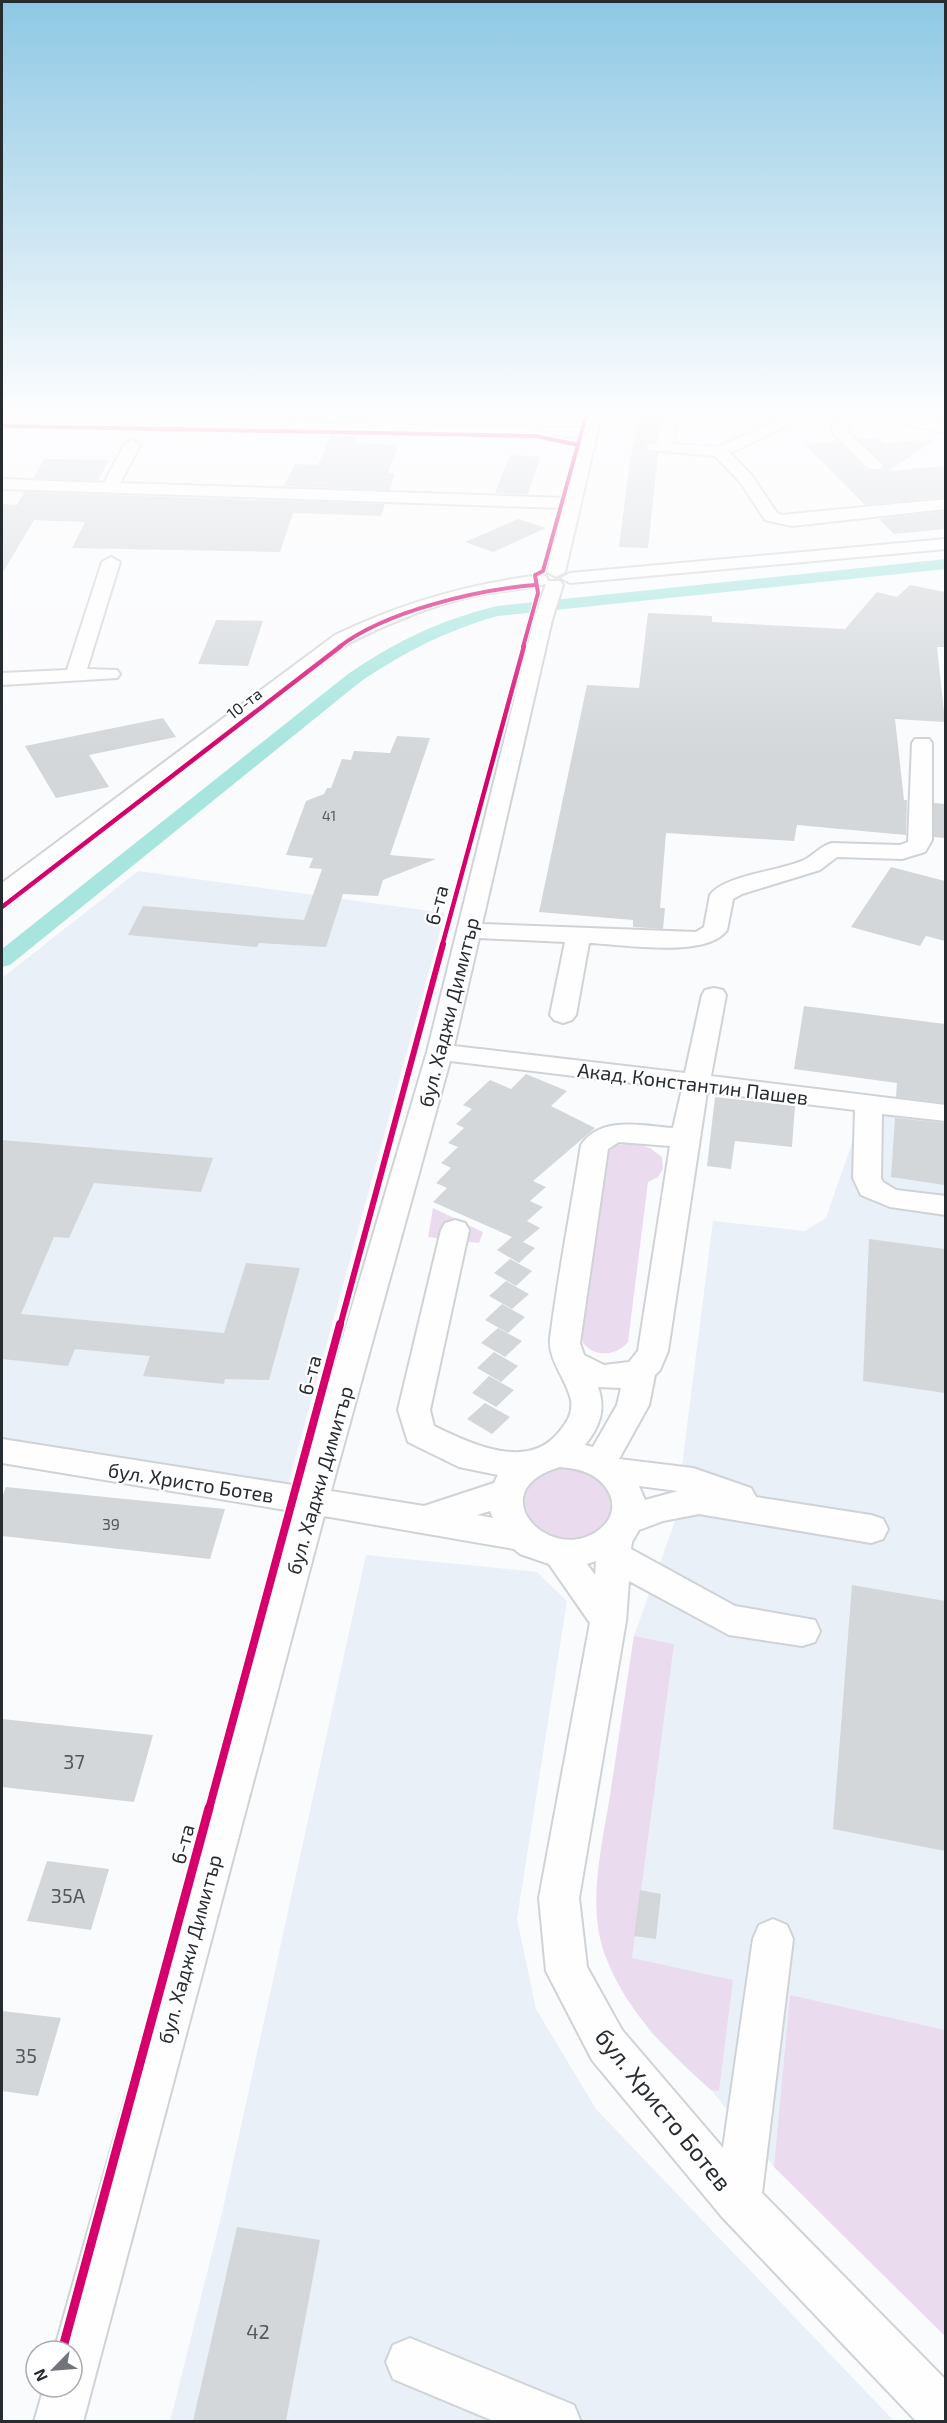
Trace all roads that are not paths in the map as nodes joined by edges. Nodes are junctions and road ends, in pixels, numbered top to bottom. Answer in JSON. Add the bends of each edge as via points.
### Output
{"nodes":[{"id":1,"x":567,"y":525,"type":"edge"},
{"id":2,"x":945,"y":544,"type":"edge"},
{"id":3,"x":111,"y":562,"type":"dead end"},
{"id":4,"x":554,"y":581,"type":"junction"},
{"id":5,"x":110,"y":674,"type":"dead end"},
{"id":6,"x":75,"y":676,"type":"junction"},
{"id":7,"x":2,"y":679,"type":"edge"},
{"id":8,"x":922,"y":744,"type":"dead end"},
{"id":9,"x":2,"y":894,"type":"edge"},
{"id":10,"x":469,"y":930,"type":"junction"},
{"id":11,"x":578,"y":935,"type":"junction"},
{"id":12,"x":714,"y":995,"type":"dead end"},
{"id":13,"x":563,"y":1014,"type":"dead end"},
{"id":14,"x":440,"y":1052,"type":"junction"},
{"id":15,"x":698,"y":1083,"type":"junction"},
{"id":16,"x":869,"y":1104,"type":"junction"},
{"id":17,"x":945,"y":1113,"type":"edge"},
{"id":18,"x":685,"y":1138,"type":"junction"},
{"id":19,"x":945,"y":1206,"type":"edge"},
{"id":20,"x":455,"y":1230,"type":"dead end"},
{"id":21,"x":572,"y":1362,"type":"junction"},
{"id":22,"x":640,"y":1370,"type":"junction"},
{"id":23,"x":2,"y":1451,"type":"edge"},
{"id":24,"x":560,"y":1454,"type":"junction"},
{"id":25,"x":524,"y":1466,"type":"junction"},
{"id":26,"x":607,"y":1466,"type":"junction"},
{"id":27,"x":505,"y":1493,"type":"junction"},
{"id":28,"x":312,"y":1500,"type":"junction"},
{"id":29,"x":773,"y":1513,"type":"junction"},
{"id":30,"x":425,"y":1519,"type":"junction"},
{"id":31,"x":871,"y":1529,"type":"dead end"},
{"id":32,"x":523,"y":1537,"type":"junction"},
{"id":33,"x":618,"y":1538,"type":"junction"},
{"id":34,"x":559,"y":1552,"type":"junction"},
{"id":35,"x":608,"y":1621,"type":"junction"},
{"id":36,"x":802,"y":1631,"type":"dead end"},
{"id":37,"x":773,"y":1939,"type":"dead end"},
{"id":38,"x":738,"y":2201,"type":"junction"},
{"id":39,"x":81,"y":2339,"type":"edge"},
{"id":40,"x":410,"y":2362,"type":"dead end"},
{"id":41,"x":64,"y":2399,"type":"edge"},
{"id":42,"x":945,"y":2416,"type":"edge"},
{"id":43,"x":58,"y":2421,"type":"edge"},
{"id":44,"x":557,"y":2421,"type":"edge"}],
"edges":[{"from":1,"to":4,"type":"street","name":"бул. Хаджи Димитър"},
{"from":2,"to":4,"type":"street"},
{"from":3,"to":6,"type":"street"},
{"from":4,"to":9,"type":"street","via":[[499,585],[420,605],[342,639]]},
{"from":4,"to":10,"type":"street","name":"бул. Хаджи Димитър"},
{"from":5,"to":6,"type":"street"},
{"from":6,"to":7,"type":"street"},
{"from":8,"to":11,"type":"street","via":[[921,840],[914,850],[832,850],[812,865],[734,889],[722,896],[715,930],[702,938]]},
{"from":10,"to":11,"type":"street"},
{"from":10,"to":14,"type":"street","name":"бул. Хаджи Димитър"},
{"from":11,"to":13,"type":"street"},
{"from":12,"to":15,"type":"street"},
{"from":14,"to":15,"type":"street","name":"Акад. Константин Пашев"},
{"from":14,"to":28,"type":"street","name":"бул. Хаджи Димитър"},
{"from":15,"to":16,"type":"street","name":"Акад. Константин Пашев"},
{"from":15,"to":18,"type":"street"},
{"from":16,"to":17,"type":"street","name":"Акад. Константин Пашев"},
{"from":16,"to":19,"type":"street","via":[[867,1178],[871,1188],[890,1198]]},
{"from":18,"to":21,"type":"street","via":[[614,1133],[595,1145],[565,1342]]},
{"from":18,"to":22,"type":"street","via":[[653,1351]]},
{"from":20,"to":25,"type":"street","via":[[414,1410],[419,1433],[471,1458]]},
{"from":21,"to":22,"type":"street","via":[[592,1375],[606,1378],[620,1378]]},
{"from":21,"to":24,"type":"street","via":[[588,1397],[589,1411]]},
{"from":22,"to":26,"type":"street","via":[[633,1404]]},
{"from":23,"to":28,"type":"street","name":"бул. Христо Ботев"},
{"from":24,"to":25,"type":"street"},
{"from":24,"to":26,"type":"street","via":[[574,1454]]},
{"from":25,"to":27,"type":"street","via":[[508,1482]]},
{"from":26,"to":29,"type":"street","via":[[700,1481]]},
{"from":26,"to":33,"type":"street","via":[[628,1494],[630,1508]]},
{"from":27,"to":30,"type":"street"},
{"from":27,"to":32,"type":"street","via":[[507,1516]]},
{"from":28,"to":30,"type":"street","name":"бул. Христо Ботев"},
{"from":28,"to":39,"type":"street","name":"бул. Хаджи Димитър"},
{"from":29,"to":31,"type":"street"},
{"from":29,"to":33,"type":"street","via":[[699,1501],[677,1503],[652,1509]]},
{"from":30,"to":32,"type":"street","name":"бул. Христо Ботев"},
{"from":32,"to":34,"type":"street","via":[[545,1550]]},
{"from":33,"to":34,"type":"street","via":[[589,1550]]},
{"from":33,"to":35,"type":"street","name":"бул. Христо Ботев"},
{"from":33,"to":36,"type":"street","via":[[729,1620]]},
{"from":34,"to":35,"type":"street"},
{"from":35,"to":38,"type":"street","name":"бул. Христо Ботев","via":[[558,1898],[567,1971],[607,2045]]},
{"from":37,"to":38,"type":"street"},
{"from":38,"to":42,"type":"street","name":"бул. Христо Ботев"},
{"from":40,"to":44,"type":"street"},
{"from":41,"to":43,"type":"street"}]}
